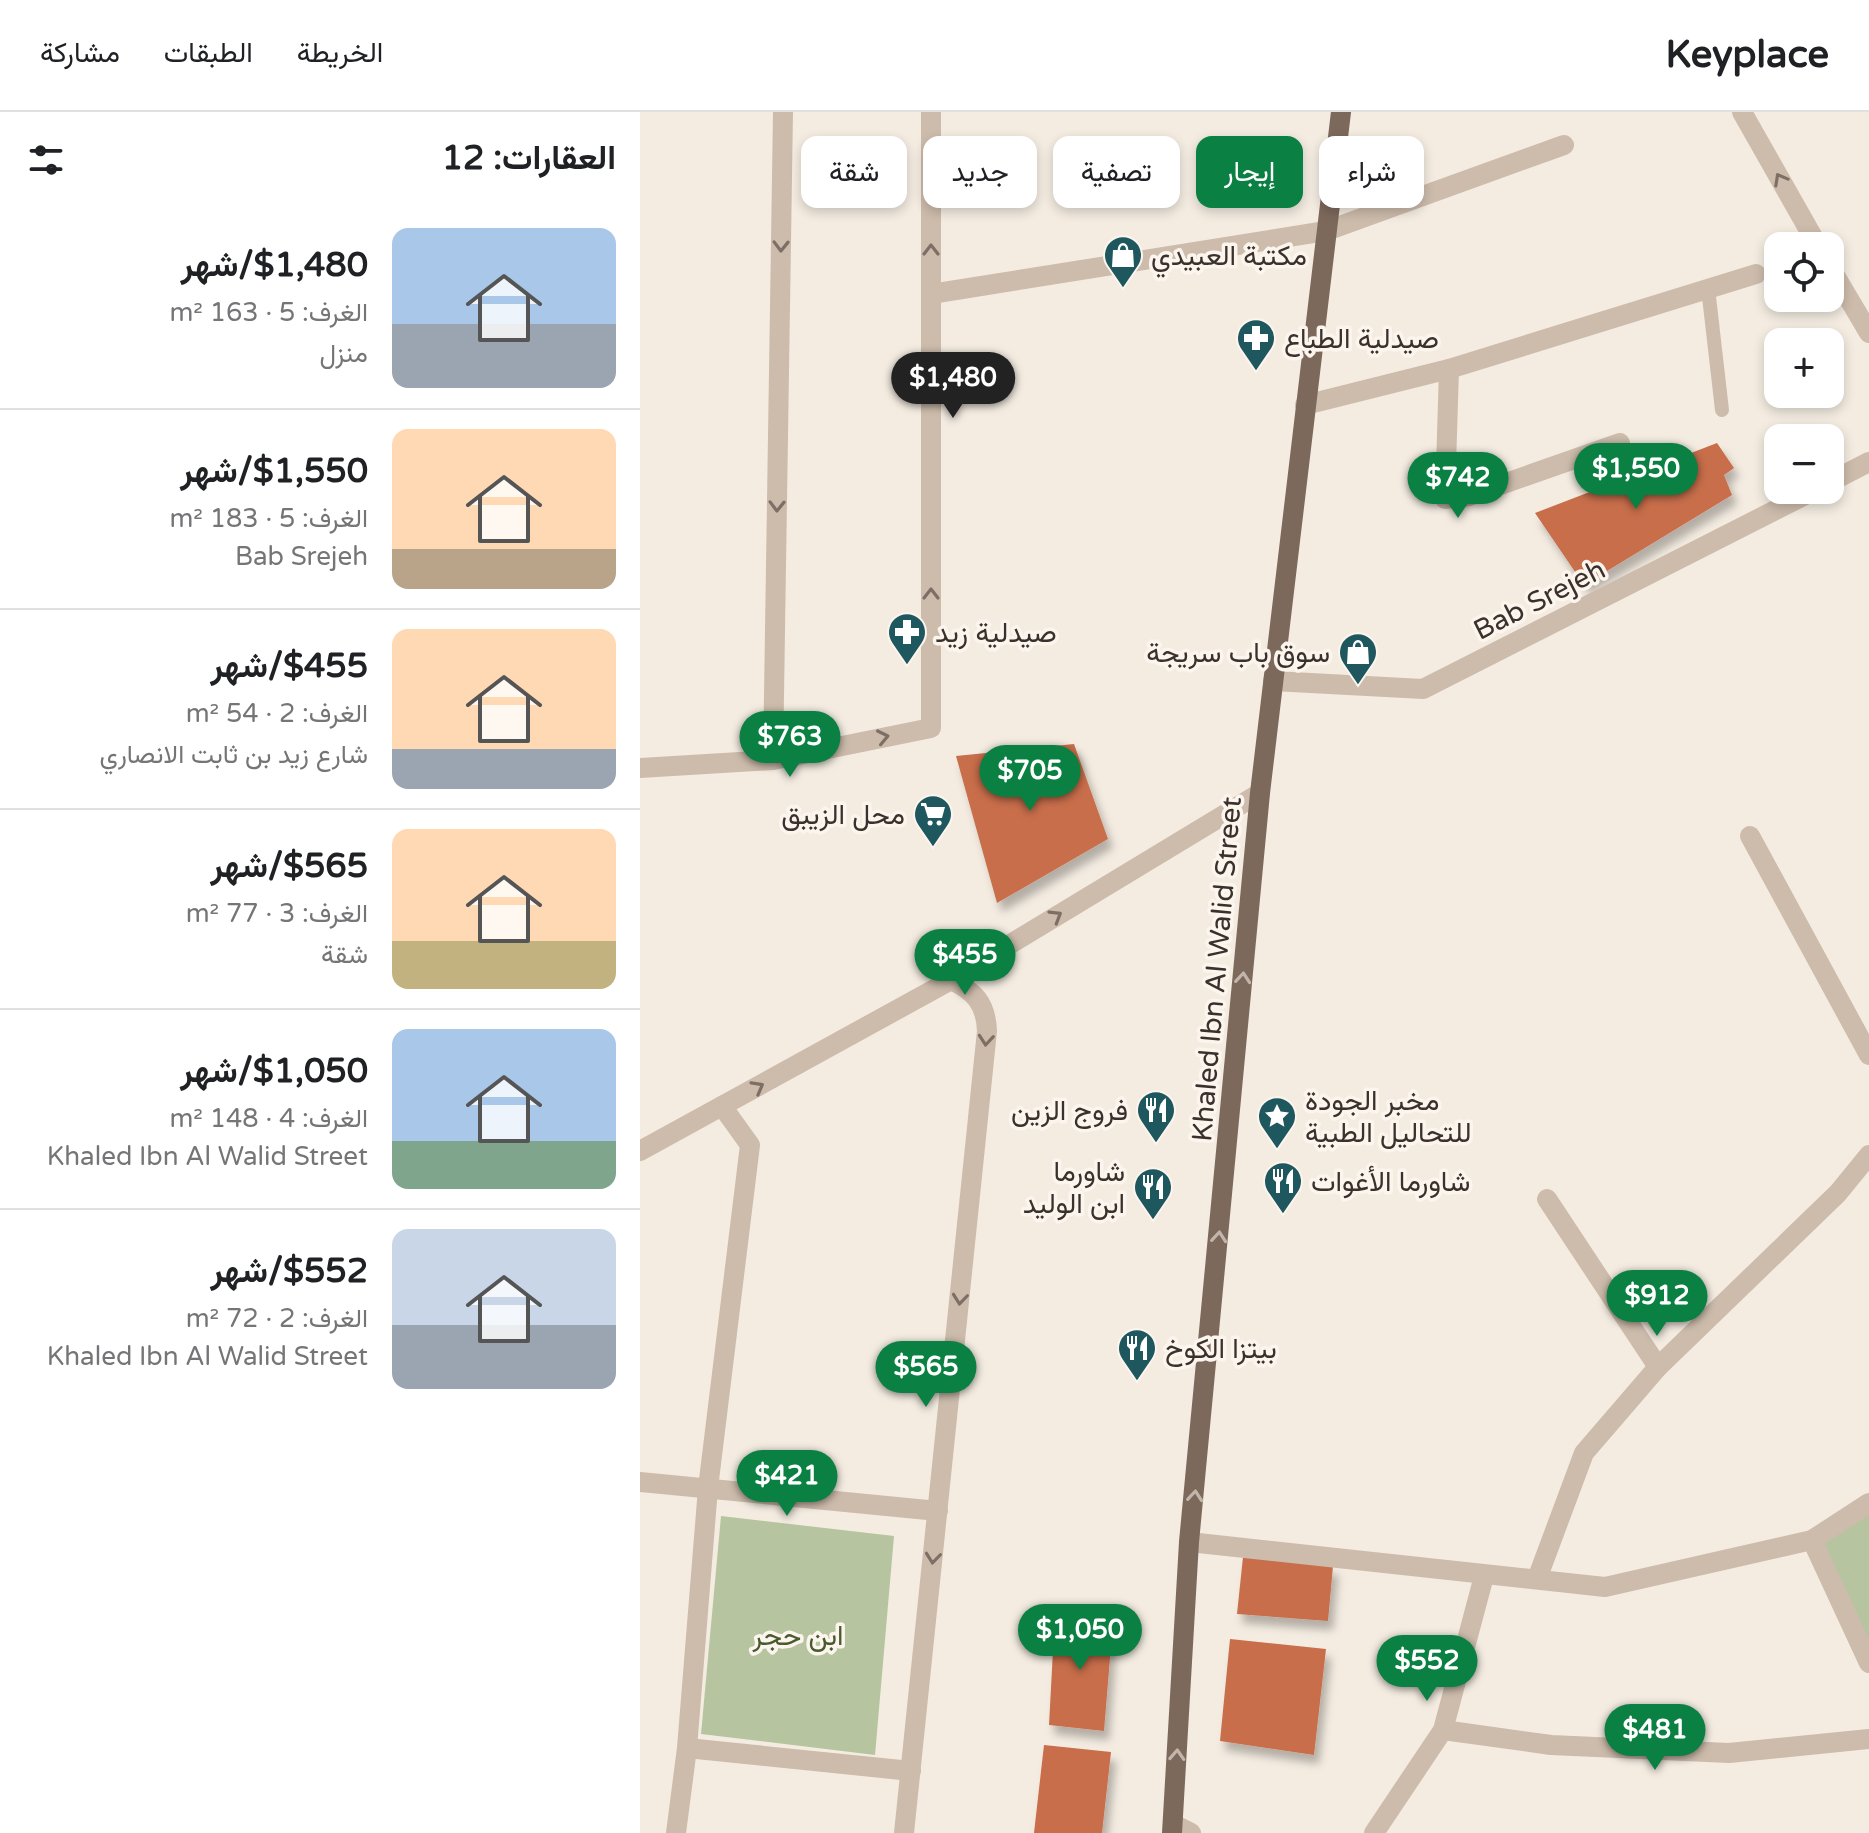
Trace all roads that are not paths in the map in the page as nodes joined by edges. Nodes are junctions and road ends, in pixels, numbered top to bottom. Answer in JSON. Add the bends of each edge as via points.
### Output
{"nodes":[{"id":1,"x":783,"y":112,"type":"edge"},
{"id":2,"x":931,"y":112,"type":"edge"},
{"id":3,"x":1341,"y":112,"type":"edge"},
{"id":4,"x":1742,"y":112,"type":"edge"},
{"id":5,"x":1564,"y":145,"type":"dead end"},
{"id":6,"x":1326,"y":231,"type":"junction"},
{"id":7,"x":1810,"y":232,"type":"edge"},
{"id":8,"x":1756,"y":274,"type":"dead end"},
{"id":9,"x":1708,"y":288,"type":"junction"},
{"id":10,"x":1844,"y":291,"type":"edge"},
{"id":11,"x":931,"y":294,"type":"junction"},
{"id":12,"x":1869,"y":333,"type":"edge"},
{"id":13,"x":1449,"y":369,"type":"junction"},
{"id":14,"x":1305,"y":405,"type":"junction"},
{"id":15,"x":1722,"y":410,"type":"dead end"},
{"id":16,"x":1620,"y":443,"type":"dead end"},
{"id":17,"x":1869,"y":462,"type":"edge"},
{"id":18,"x":1844,"y":475,"type":"edge"},
{"id":19,"x":1787,"y":504,"type":"edge"},
{"id":20,"x":1273,"y":681,"type":"junction"},
{"id":21,"x":773,"y":760,"type":"junction"},
{"id":22,"x":640,"y":768,"type":"edge"},
{"id":23,"x":1260,"y":793,"type":"junction"},
{"id":24,"x":1750,"y":836,"type":"dead end"},
{"id":25,"x":951,"y":980,"type":"junction"},
{"id":26,"x":1869,"y":1055,"type":"edge"},
{"id":27,"x":722,"y":1106,"type":"junction"},
{"id":28,"x":640,"y":1151,"type":"edge"},
{"id":29,"x":1869,"y":1155,"type":"edge"},
{"id":30,"x":1547,"y":1199,"type":"dead end"},
{"id":31,"x":1658,"y":1367,"type":"junction"},
{"id":32,"x":640,"y":1482,"type":"edge"},
{"id":33,"x":708,"y":1488,"type":"junction"},
{"id":34,"x":1869,"y":1503,"type":"edge"},
{"id":35,"x":938,"y":1511,"type":"junction"},
{"id":36,"x":1812,"y":1540,"type":"junction"},
{"id":37,"x":1189,"y":1542,"type":"junction"},
{"id":38,"x":1484,"y":1576,"type":"junction"},
{"id":39,"x":1537,"y":1579,"type":"junction"},
{"id":40,"x":1869,"y":1663,"type":"edge"},
{"id":41,"x":1443,"y":1730,"type":"junction"},
{"id":42,"x":1869,"y":1739,"type":"edge"},
{"id":43,"x":687,"y":1748,"type":"junction"},
{"id":44,"x":911,"y":1771,"type":"junction"},
{"id":45,"x":1179,"y":1830,"type":"edge"},
{"id":46,"x":676,"y":1833,"type":"edge"},
{"id":47,"x":904,"y":1833,"type":"edge"},
{"id":48,"x":1374,"y":1833,"type":"edge"}],
"edges":[{"from":1,"to":21,"type":"street","one_way":true},
{"from":11,"to":2,"type":"street","one_way":true},
{"from":3,"to":6,"type":"main road","name":"Khaled Ibn Al Walid Street"},
{"from":7,"to":4,"type":"street","one_way":true},
{"from":5,"to":6,"type":"street"},
{"from":6,"to":11,"type":"street"},
{"from":6,"to":14,"type":"main road","name":"Khaled Ibn Al Walid Street"},
{"from":8,"to":9,"type":"street"},
{"from":9,"to":13,"type":"street"},
{"from":9,"to":15,"type":"lane"},
{"from":10,"to":12,"type":"street"},
{"from":21,"to":11,"type":"street","one_way":true,"via":[[931,728]]},
{"from":13,"to":14,"type":"street"},
{"from":13,"to":16,"type":"street","via":[[1445,499],[1469,496]]},
{"from":14,"to":20,"type":"main road","name":"Khaled Ibn Al Walid Street"},
{"from":17,"to":18,"type":"street"},
{"from":19,"to":20,"type":"street","name":"Bab Srejeh","via":[[1423,689]]},
{"from":20,"to":23,"type":"main road","name":"Khaled Ibn Al Walid Street"},
{"from":21,"to":22,"type":"street"},
{"from":25,"to":23,"type":"street","one_way":true},
{"from":37,"to":23,"type":"main road","name":"Khaled Ibn Al Walid Street","one_way":true},
{"from":24,"to":26,"type":"street"},
{"from":27,"to":25,"type":"street","one_way":true},
{"from":25,"to":35,"type":"street","one_way":true,"via":[[981,1001],[987,1031]]},
{"from":27,"to":28,"type":"street"},
{"from":27,"to":33,"type":"street","via":[[750,1145]]},
{"from":29,"to":31,"type":"street","via":[[1838,1193]]},
{"from":30,"to":31,"type":"street"},
{"from":31,"to":39,"type":"street","via":[[1584,1453]]},
{"from":32,"to":33,"type":"street"},
{"from":33,"to":35,"type":"street"},
{"from":33,"to":43,"type":"street"},
{"from":34,"to":36,"type":"street"},
{"from":35,"to":44,"type":"street","one_way":true},
{"from":36,"to":39,"type":"street","via":[[1605,1587]]},
{"from":36,"to":40,"type":"street"},
{"from":37,"to":38,"type":"street"},
{"from":45,"to":37,"type":"main road","name":"Khaled Ibn Al Walid Street","one_way":true},
{"from":38,"to":39,"type":"street"},
{"from":38,"to":41,"type":"street"},
{"from":41,"to":42,"type":"street","via":[[1551,1745],[1729,1753]]},
{"from":41,"to":48,"type":"street"},
{"from":43,"to":44,"type":"street"},
{"from":43,"to":46,"type":"street"},
{"from":44,"to":47,"type":"street"}]}
